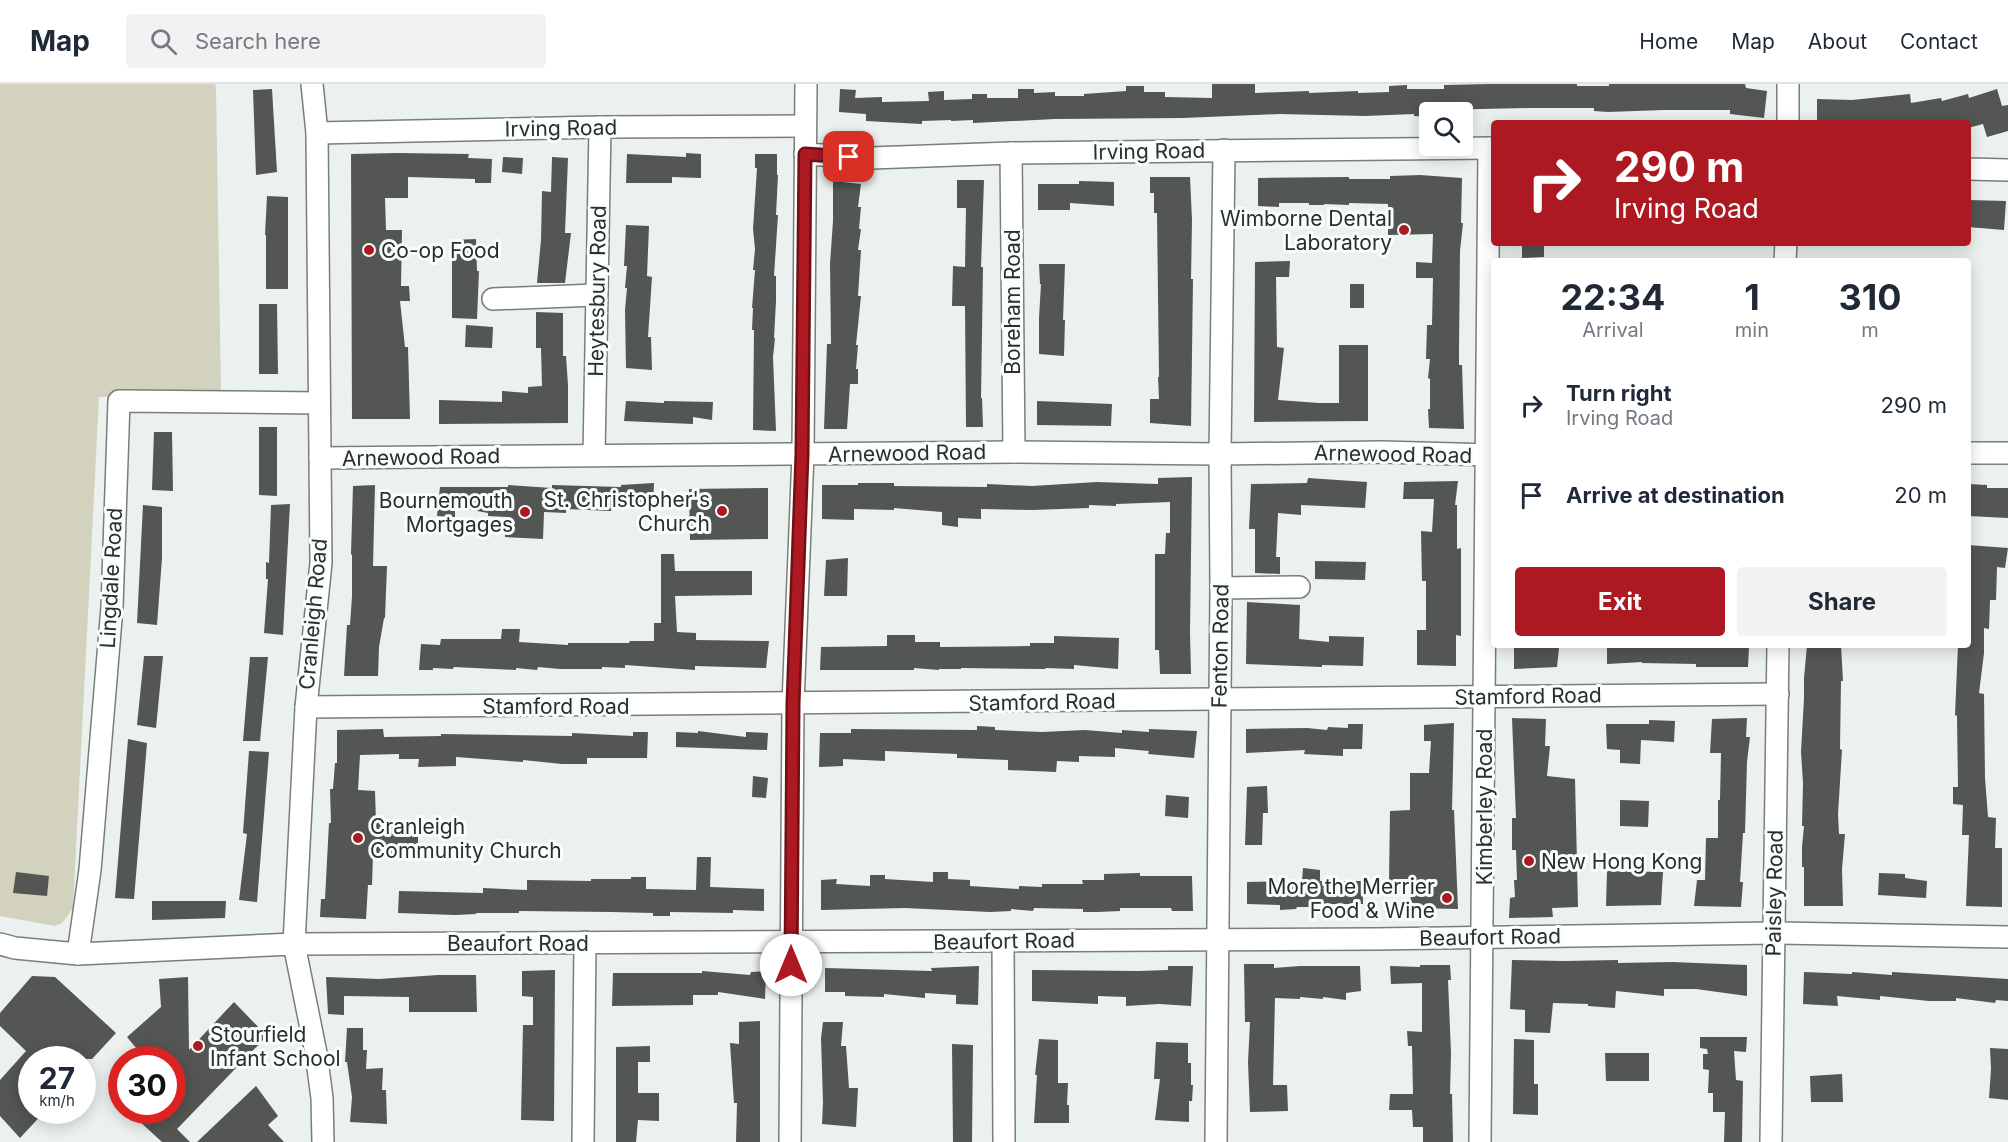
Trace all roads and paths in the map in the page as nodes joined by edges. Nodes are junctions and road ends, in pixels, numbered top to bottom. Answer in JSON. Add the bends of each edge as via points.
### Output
{"nodes":[{"id":1,"x":312,"y":84,"type":"edge"},
{"id":2,"x":806,"y":84,"type":"edge"},
{"id":3,"x":1788,"y":84,"type":"edge"},
{"id":4,"x":1788,"y":120,"type":"edge"},
{"id":5,"x":805,"y":126,"type":"junction"},
{"id":6,"x":600,"y":127,"type":"junction"},
{"id":7,"x":316,"y":133,"type":"junction"},
{"id":8,"x":1491,"y":148,"type":"edge"},
{"id":9,"x":1224,"y":150,"type":"junction"},
{"id":10,"x":1011,"y":153,"type":"junction"},
{"id":11,"x":805,"y":154,"type":"junction"},
{"id":12,"x":1971,"y":170,"type":"edge"},
{"id":13,"x":2008,"y":170,"type":"edge"},
{"id":14,"x":596,"y":296,"type":"junction"},
{"id":15,"x":493,"y":299,"type":"dead end"},
{"id":16,"x":1491,"y":302,"type":"edge"},
{"id":17,"x":318,"y":403,"type":"junction"},
{"id":18,"x":1014,"y":452,"type":"junction"},
{"id":19,"x":1220,"y":453,"type":"junction"},
{"id":20,"x":1971,"y":453,"type":"edge"},
{"id":21,"x":2008,"y":453,"type":"edge"},
{"id":22,"x":802,"y":454,"type":"junction"},
{"id":23,"x":594,"y":455,"type":"junction"},
{"id":24,"x":1490,"y":455,"type":"edge"},
{"id":25,"x":320,"y":458,"type":"junction"},
{"id":26,"x":1299,"y":587,"type":"dead end"},
{"id":27,"x":1221,"y":588,"type":"junction"},
{"id":28,"x":1779,"y":648,"type":"edge"},
{"id":29,"x":1778,"y":693,"type":"junction"},
{"id":30,"x":1485,"y":698,"type":"junction"},
{"id":31,"x":1219,"y":700,"type":"junction"},
{"id":32,"x":793,"y":704,"type":"junction"},
{"id":33,"x":306,"y":707,"type":"junction"},
{"id":34,"x":1773,"y":933,"type":"junction"},
{"id":35,"x":1483,"y":937,"type":"junction"},
{"id":36,"x":2008,"y":938,"type":"edge"},
{"id":37,"x":1217,"y":939,"type":"junction"},
{"id":38,"x":1003,"y":941,"type":"junction"},
{"id":39,"x":585,"y":942,"type":"junction"},
{"id":40,"x":791,"y":943,"type":"junction"},
{"id":41,"x":0,"y":944,"type":"edge"},
{"id":42,"x":294,"y":944,"type":"junction"},
{"id":43,"x":78,"y":954,"type":"junction"},
{"id":44,"x":323,"y":1142,"type":"edge"},
{"id":45,"x":583,"y":1142,"type":"edge"},
{"id":46,"x":790,"y":1142,"type":"edge"},
{"id":47,"x":1004,"y":1142,"type":"edge"},
{"id":48,"x":1216,"y":1142,"type":"edge"},
{"id":49,"x":1480,"y":1142,"type":"edge"},
{"id":50,"x":1771,"y":1142,"type":"edge"}],
"edges":[{"from":1,"to":7,"type":"street","name":"Cranleigh Road"},
{"from":2,"to":5,"type":"street"},
{"from":3,"to":4,"type":"street"},
{"from":5,"to":6,"type":"street","name":"Irving Road"},
{"from":5,"to":11,"type":"street"},
{"from":6,"to":7,"type":"street","name":"Irving Road"},
{"from":6,"to":14,"type":"street","name":"Heytesbury Road"},
{"from":7,"to":17,"type":"street","name":"Cranleigh Road"},
{"from":8,"to":9,"type":"street","name":"Irving Road"},
{"from":9,"to":10,"type":"street","name":"Irving Road"},
{"from":9,"to":19,"type":"street","name":"Fenton Road"},
{"from":10,"to":11,"type":"street","name":"Irving Road","via":[[872,158]]},
{"from":10,"to":18,"type":"street","name":"Boreham Road"},
{"from":11,"to":22,"type":"street"},
{"from":12,"to":13,"type":"street"},
{"from":14,"to":15,"type":"street"},
{"from":14,"to":23,"type":"street","name":"Heytesbury Road"},
{"from":16,"to":24,"type":"street","name":"Kimberley Road"},
{"from":17,"to":25,"type":"street","name":"Cranleigh Road"},
{"from":17,"to":43,"type":"street","name":"Lingdale Road","via":[[119,401],[112,607],[90,870]]},
{"from":18,"to":19,"type":"street","name":"Arnewood Road"},
{"from":18,"to":22,"type":"street","name":"Arnewood Road"},
{"from":19,"to":24,"type":"street","name":"Arnewood Road"},
{"from":19,"to":27,"type":"street","name":"Fenton Road"},
{"from":20,"to":21,"type":"street"},
{"from":22,"to":23,"type":"street","name":"Arnewood Road"},
{"from":22,"to":32,"type":"street"},
{"from":23,"to":25,"type":"street","name":"Arnewood Road"},
{"from":24,"to":30,"type":"street","name":"Kimberley Road"},
{"from":25,"to":33,"type":"street","name":"Cranleigh Road","via":[[321,564]]},
{"from":26,"to":27,"type":"street"},
{"from":27,"to":31,"type":"street","name":"Fenton Road"},
{"from":28,"to":29,"type":"street","name":"Paisley Road"},
{"from":29,"to":30,"type":"street","name":"Stamford Road"},
{"from":29,"to":34,"type":"street","name":"Paisley Road"},
{"from":30,"to":31,"type":"street","name":"Stamford Road"},
{"from":30,"to":35,"type":"street","name":"Kimberley Road"},
{"from":31,"to":32,"type":"street","name":"Stamford Road"},
{"from":31,"to":37,"type":"street","name":"Fenton Road"},
{"from":32,"to":33,"type":"street","name":"Stamford Road"},
{"from":32,"to":40,"type":"street"},
{"from":33,"to":42,"type":"street","name":"Cranleigh Road"},
{"from":34,"to":35,"type":"street","name":"Beaufort Road"},
{"from":34,"to":36,"type":"street","name":"Beaufort Road"},
{"from":34,"to":50,"type":"street","name":"Paisley Road"},
{"from":35,"to":37,"type":"street","name":"Beaufort Road"},
{"from":35,"to":49,"type":"street","name":"Kimberley Road"},
{"from":37,"to":38,"type":"street","name":"Beaufort Road"},
{"from":37,"to":48,"type":"street","name":"Fenton Road"},
{"from":38,"to":40,"type":"street","name":"Beaufort Road"},
{"from":38,"to":47,"type":"street"},
{"from":39,"to":40,"type":"street","name":"Beaufort Road"},
{"from":39,"to":42,"type":"street","name":"Beaufort Road"},
{"from":39,"to":45,"type":"street"},
{"from":40,"to":46,"type":"street"},
{"from":41,"to":43,"type":"street","name":"Beaufort Road"},
{"from":42,"to":43,"type":"street","name":"Beaufort Road"},
{"from":42,"to":44,"type":"street","name":"Cranleigh Road","via":[[316,1053]]}]}
